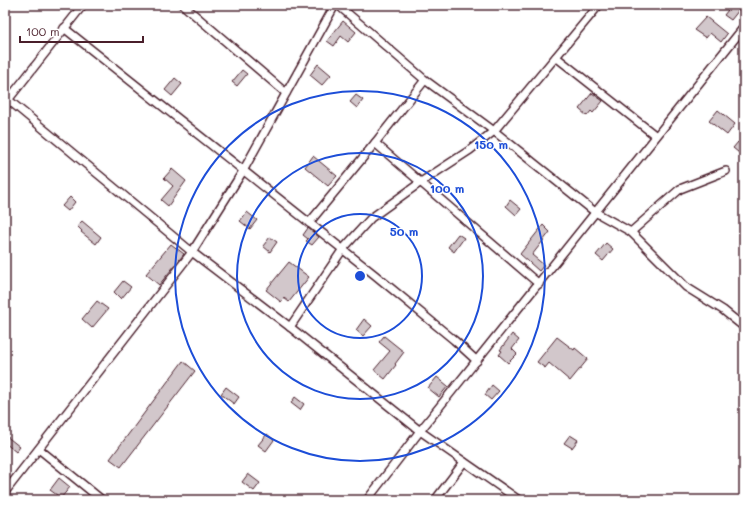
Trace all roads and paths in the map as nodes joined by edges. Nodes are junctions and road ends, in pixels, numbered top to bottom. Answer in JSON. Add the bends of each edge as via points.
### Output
{"nodes":[{"id":1,"x":83,"y":5,"type":"edge"},
{"id":2,"x":182,"y":5,"type":"edge"},
{"id":3,"x":337,"y":5,"type":"edge"},
{"id":4,"x":599,"y":5,"type":"edge"},
{"id":5,"x":744,"y":27,"type":"edge"},
{"id":6,"x":64,"y":28,"type":"junction"},
{"id":7,"x":556,"y":57,"type":"junction"},
{"id":8,"x":425,"y":80,"type":"junction"},
{"id":9,"x":286,"y":93,"type":"junction"},
{"id":10,"x":7,"y":99,"type":"edge"},
{"id":11,"x":494,"y":132,"type":"junction"},
{"id":12,"x":656,"y":136,"type":"junction"},
{"id":13,"x":375,"y":143,"type":"junction"},
{"id":14,"x":243,"y":171,"type":"junction"},
{"id":15,"x":726,"y":171,"type":"dead end"},
{"id":16,"x":421,"y":182,"type":"junction"},
{"id":17,"x":595,"y":212,"type":"junction"},
{"id":18,"x":308,"y":222,"type":"junction"},
{"id":19,"x":631,"y":232,"type":"junction"},
{"id":20,"x":343,"y":249,"type":"junction"},
{"id":21,"x":192,"y":252,"type":"junction"},
{"id":22,"x":539,"y":284,"type":"junction"},
{"id":23,"x":290,"y":327,"type":"junction"},
{"id":24,"x":744,"y":327,"type":"edge"},
{"id":25,"x":477,"y":361,"type":"junction"},
{"id":26,"x":420,"y":431,"type":"junction"},
{"id":27,"x":39,"y":449,"type":"junction"},
{"id":28,"x":464,"y":462,"type":"junction"},
{"id":29,"x":5,"y":492,"type":"edge"},
{"id":30,"x":102,"y":500,"type":"edge"},
{"id":31,"x":367,"y":500,"type":"edge"},
{"id":32,"x":435,"y":500,"type":"edge"},
{"id":33,"x":518,"y":500,"type":"edge"}],
"edges":[{"from":1,"to":6,"type":"street"},
{"from":2,"to":9,"type":"street"},
{"from":3,"to":8,"type":"street"},
{"from":3,"to":9,"type":"street"},
{"from":4,"to":7,"type":"street"},
{"from":5,"to":12,"type":"street"},
{"from":6,"to":10,"type":"street"},
{"from":6,"to":14,"type":"street"},
{"from":7,"to":11,"type":"street"},
{"from":7,"to":12,"type":"street"},
{"from":8,"to":11,"type":"street"},
{"from":8,"to":13,"type":"street"},
{"from":9,"to":14,"type":"street"},
{"from":10,"to":21,"type":"street"},
{"from":11,"to":16,"type":"street"},
{"from":11,"to":17,"type":"street"},
{"from":12,"to":17,"type":"street"},
{"from":13,"to":16,"type":"street"},
{"from":13,"to":18,"type":"street"},
{"from":14,"to":18,"type":"street"},
{"from":14,"to":21,"type":"street"},
{"from":15,"to":19,"type":"street","via":[[680,189]]},
{"from":16,"to":20,"type":"street","via":[[371,218]]},
{"from":16,"to":22,"type":"street"},
{"from":17,"to":19,"type":"street"},
{"from":17,"to":22,"type":"street"},
{"from":18,"to":20,"type":"street"},
{"from":19,"to":24,"type":"street","via":[[686,287],[723,310]]},
{"from":20,"to":23,"type":"street"},
{"from":20,"to":25,"type":"street"},
{"from":21,"to":23,"type":"street"},
{"from":21,"to":27,"type":"street"},
{"from":22,"to":25,"type":"street"},
{"from":23,"to":26,"type":"street"},
{"from":25,"to":26,"type":"street"},
{"from":26,"to":28,"type":"street"},
{"from":26,"to":31,"type":"street"},
{"from":27,"to":29,"type":"street"},
{"from":27,"to":30,"type":"street"},
{"from":28,"to":32,"type":"street"},
{"from":28,"to":33,"type":"street"}]}
